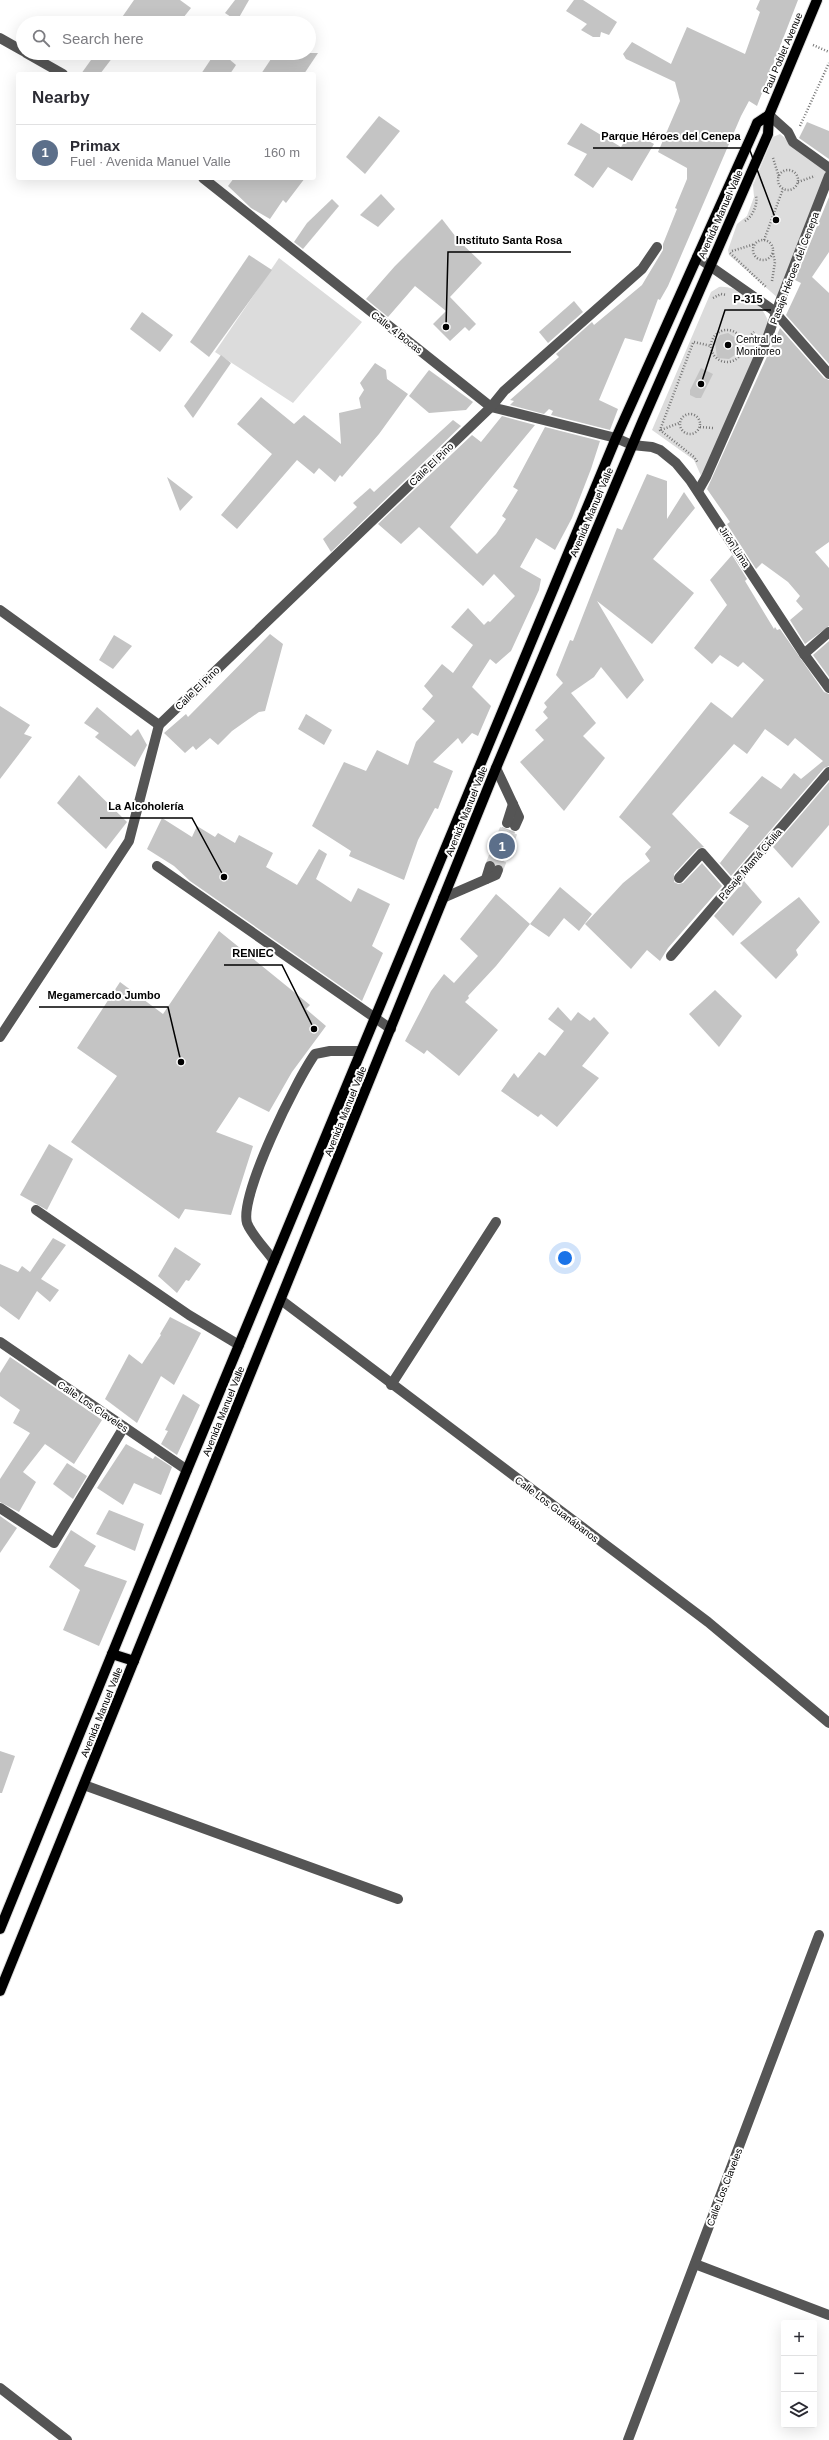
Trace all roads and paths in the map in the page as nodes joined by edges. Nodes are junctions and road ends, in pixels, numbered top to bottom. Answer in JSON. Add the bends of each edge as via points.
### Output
{"nodes":[{"id":1,"x":817,"y":0,"type":"edge"},
{"id":2,"x":0,"y":38,"type":"edge"},
{"id":3,"x":802,"y":40,"type":"junction"},
{"id":4,"x":16,"y":47,"type":"edge"},
{"id":5,"x":829,"y":52,"type":"edge"},
{"id":6,"x":38,"y":60,"type":"edge"},
{"id":7,"x":829,"y":63,"type":"edge"},
{"id":8,"x":59,"y":72,"type":"edge"},
{"id":9,"x":769,"y":115,"type":"junction"},
{"id":10,"x":793,"y":142,"type":"junction"},
{"id":11,"x":771,"y":151,"type":"dead end"},
{"id":12,"x":829,"y":168,"type":"edge"},
{"id":13,"x":818,"y":174,"type":"dead end"},
{"id":14,"x":829,"y":176,"type":"edge"},
{"id":15,"x":778,"y":177,"type":"junction"},
{"id":16,"x":206,"y":180,"type":"edge"},
{"id":17,"x":798,"y":182,"type":"junction"},
{"id":18,"x":783,"y":189,"type":"junction"},
{"id":19,"x":756,"y":190,"type":"dead end"},
{"id":20,"x":744,"y":222,"type":"dead end"},
{"id":21,"x":764,"y":240,"type":"junction"},
{"id":22,"x":754,"y":244,"type":"junction"},
{"id":23,"x":657,"y":247,"type":"dead end"},
{"id":24,"x":730,"y":247,"type":"dead end"},
{"id":25,"x":773,"y":252,"type":"junction"},
{"id":26,"x":730,"y":253,"type":"junction"},
{"id":27,"x":697,"y":257,"type":"junction"},
{"id":28,"x":710,"y":266,"type":"junction"},
{"id":29,"x":732,"y":296,"type":"dead end"},
{"id":30,"x":711,"y":302,"type":"dead end"},
{"id":31,"x":776,"y":314,"type":"junction"},
{"id":32,"x":697,"y":335,"type":"dead end"},
{"id":33,"x":694,"y":342,"type":"junction"},
{"id":34,"x":711,"y":346,"type":"junction"},
{"id":35,"x":829,"y":374,"type":"edge"},
{"id":36,"x":491,"y":407,"type":"junction"},
{"id":37,"x":679,"y":423,"type":"junction"},
{"id":38,"x":660,"y":430,"type":"junction"},
{"id":39,"x":616,"y":438,"type":"junction"},
{"id":40,"x":632,"y":445,"type":"junction"},
{"id":41,"x":706,"y":477,"type":"junction"},
{"id":42,"x":698,"y":491,"type":"junction"},
{"id":43,"x":0,"y":610,"type":"edge"},
{"id":44,"x":829,"y":632,"type":"edge"},
{"id":45,"x":804,"y":654,"type":"junction"},
{"id":46,"x":829,"y":688,"type":"edge"},
{"id":47,"x":158,"y":725,"type":"junction"},
{"id":48,"x":496,"y":768,"type":"junction"},
{"id":49,"x":829,"y":772,"type":"edge"},
{"id":50,"x":511,"y":825,"type":"tunnel mouth"},
{"id":51,"x":157,"y":866,"type":"dead end"},
{"id":52,"x":494,"y":868,"type":"tunnel mouth"},
{"id":53,"x":679,"y":878,"type":"dead end"},
{"id":54,"x":731,"y":886,"type":"junction"},
{"id":55,"x":444,"y":898,"type":"junction"},
{"id":56,"x":671,"y":956,"type":"dead end"},
{"id":57,"x":374,"y":1018,"type":"junction"},
{"id":58,"x":391,"y":1029,"type":"junction"},
{"id":59,"x":0,"y":1037,"type":"edge"},
{"id":60,"x":360,"y":1051,"type":"junction"},
{"id":61,"x":36,"y":1210,"type":"dead end"},
{"id":62,"x":496,"y":1222,"type":"dead end"},
{"id":63,"x":274,"y":1261,"type":"junction"},
{"id":64,"x":281,"y":1300,"type":"junction"},
{"id":65,"x":0,"y":1342,"type":"edge"},
{"id":66,"x":239,"y":1345,"type":"junction"},
{"id":67,"x":391,"y":1385,"type":"junction"},
{"id":68,"x":124,"y":1427,"type":"junction"},
{"id":69,"x":187,"y":1470,"type":"junction"},
{"id":70,"x":0,"y":1508,"type":"edge"},
{"id":71,"x":112,"y":1654,"type":"junction"},
{"id":72,"x":134,"y":1661,"type":"junction"},
{"id":73,"x":829,"y":1723,"type":"edge"},
{"id":74,"x":84,"y":1785,"type":"junction"},
{"id":75,"x":398,"y":1899,"type":"dead end"},
{"id":76,"x":0,"y":1929,"type":"edge"},
{"id":77,"x":819,"y":1934,"type":"dead end"},
{"id":78,"x":0,"y":1991,"type":"edge"},
{"id":79,"x":695,"y":2264,"type":"junction"},
{"id":80,"x":829,"y":2315,"type":"edge"},
{"id":81,"x":0,"y":2388,"type":"edge"},
{"id":82,"x":67,"y":2440,"type":"edge"},
{"id":83,"x":628,"y":2440,"type":"edge"}],
"edges":[{"from":1,"to":3,"type":"main road","name":"Paul Poblet Avenue"},
{"from":2,"to":4,"type":"street"},
{"from":3,"to":5,"type":"path"},
{"from":3,"to":9,"type":"main road","name":"Paul Poblet Avenue"},
{"from":6,"to":8,"type":"street"},
{"from":7,"to":10,"type":"path"},
{"from":9,"to":10,"type":"street","via":[[788,132]]},
{"from":9,"to":27,"type":"main road","name":"Avenida Manuel Valle","via":[[757,123]]},
{"from":9,"to":28,"type":"main road","name":"Avenida Manuel Valle","via":[[768,134]]},
{"from":10,"to":12,"type":"street"},
{"from":11,"to":15,"type":"path"},
{"from":13,"to":17,"type":"path"},
{"from":14,"to":31,"type":"street","name":"Pasaje Héroes del Cenepa"},
{"from":15,"to":17,"type":"path","via":[[783,171],[793,171]]},
{"from":15,"to":18,"type":"path","via":[[778,184]]},
{"from":16,"to":36,"type":"street","name":"Calle 4 Bocas"},
{"from":17,"to":18,"type":"path","via":[[793,190]]},
{"from":18,"to":21,"type":"path"},
{"from":19,"to":20,"type":"path","via":[[757,201],[750,218]]},
{"from":21,"to":22,"type":"path"},
{"from":21,"to":25,"type":"path","via":[[772,245]]},
{"from":22,"to":25,"type":"path","via":[[753,254],[758,259],[767,259]]},
{"from":22,"to":26,"type":"path","via":[[739,247]]},
{"from":23,"to":36,"type":"street","name":"Calle El Pino","via":[[642,269],[504,391]]},
{"from":24,"to":26,"type":"path"},
{"from":25,"to":26,"type":"path","via":[[775,262],[769,290]]},
{"from":27,"to":28,"type":"street"},
{"from":27,"to":39,"type":"main road","name":"Avenida Manuel Valle"},
{"from":28,"to":31,"type":"street"},
{"from":28,"to":40,"type":"main road","name":"Avenida Manuel Valle"},
{"from":29,"to":30,"type":"path","via":[[714,296]]},
{"from":31,"to":35,"type":"street"},
{"from":31,"to":41,"type":"street","name":"Pasaje Héroes del Cenepa"},
{"from":32,"to":33,"type":"path"},
{"from":33,"to":34,"type":"path"},
{"from":33,"to":38,"type":"path"},
{"from":34,"to":34,"type":"path","via":[[715,356],[729,362],[738,357],[743,343],[734,331],[723,330],[714,336]]},
{"from":36,"to":39,"type":"street","name":"Calle 4 Bocas"},
{"from":36,"to":47,"type":"street","name":"Calle El Pino"},
{"from":37,"to":37,"type":"path","via":[[683,432],[690,434],[696,432],[700,426],[697,417],[691,414],[682,417]]},
{"from":37,"to":38,"type":"path"},
{"from":38,"to":41,"type":"path","via":[[694,457]]},
{"from":39,"to":40,"type":"street","name":"Jirón Lima"},
{"from":39,"to":57,"type":"main road","name":"Avenida Manuel Valle"},
{"from":40,"to":42,"type":"street","name":"Jirón Lima","via":[[660,450],[676,463]]},
{"from":40,"to":48,"type":"main road","name":"Avenida Manuel Valle"},
{"from":41,"to":42,"type":"street","name":"Pasaje Héroes del Cenepa"},
{"from":42,"to":45,"type":"street","name":"Jirón Lima"},
{"from":43,"to":47,"type":"street"},
{"from":44,"to":45,"type":"street"},
{"from":45,"to":46,"type":"street","name":"Jirón Lima"},
{"from":47,"to":59,"type":"street","via":[[129,841]]},
{"from":48,"to":50,"type":"street","via":[[513,804]]},
{"from":48,"to":55,"type":"main road","name":"Avenida Manuel Valle"},
{"from":49,"to":54,"type":"street","name":"Pasaje Mamá Cicilia"},
{"from":51,"to":57,"type":"street"},
{"from":52,"to":55,"type":"street","via":[[496,875]]},
{"from":53,"to":54,"type":"street","via":[[702,853]]},
{"from":54,"to":56,"type":"street","name":"Pasaje Mamá Cicilia"},
{"from":55,"to":58,"type":"main road","name":"Avenida Manuel Valle"},
{"from":57,"to":58,"type":"street"},
{"from":57,"to":60,"type":"main road","name":"Avenida Manuel Valle"},
{"from":58,"to":64,"type":"main road","name":"Avenida Manuel Valle"},
{"from":60,"to":63,"type":"main road","name":"Avenida Manuel Valle"},
{"from":60,"to":63,"type":"street","via":[[330,1050],[315,1054],[302,1072],[276,1128],[249,1199],[247,1216],[248,1224]]},
{"from":61,"to":66,"type":"street","via":[[189,1315]]},
{"from":62,"to":67,"type":"street"},
{"from":63,"to":66,"type":"main road","name":"Avenida Manuel Valle"},
{"from":64,"to":67,"type":"street","name":"Calle Los Guanábanos"},
{"from":64,"to":72,"type":"main road","name":"Avenida Manuel Valle"},
{"from":65,"to":68,"type":"street","name":"Calle Los Claveles"},
{"from":66,"to":69,"type":"main road","name":"Avenida Manuel Valle"},
{"from":67,"to":73,"type":"street","name":"Calle Los Guanábanos","via":[[708,1622]]},
{"from":68,"to":69,"type":"street","name":"Calle Los Claveles"},
{"from":68,"to":70,"type":"street","via":[[54,1543]]},
{"from":69,"to":71,"type":"main road","name":"Avenida Manuel Valle"},
{"from":71,"to":72,"type":"main road"},
{"from":71,"to":76,"type":"main road","name":"Avenida Manuel Valle"},
{"from":72,"to":74,"type":"main road","name":"Avenida Manuel Valle"},
{"from":74,"to":75,"type":"street"},
{"from":74,"to":78,"type":"main road","name":"Avenida Manuel Valle"},
{"from":77,"to":79,"type":"street","name":"Calle Los Claveles"},
{"from":79,"to":80,"type":"street"},
{"from":79,"to":83,"type":"street","name":"Calle Los Claveles"},
{"from":81,"to":82,"type":"street"}]}
